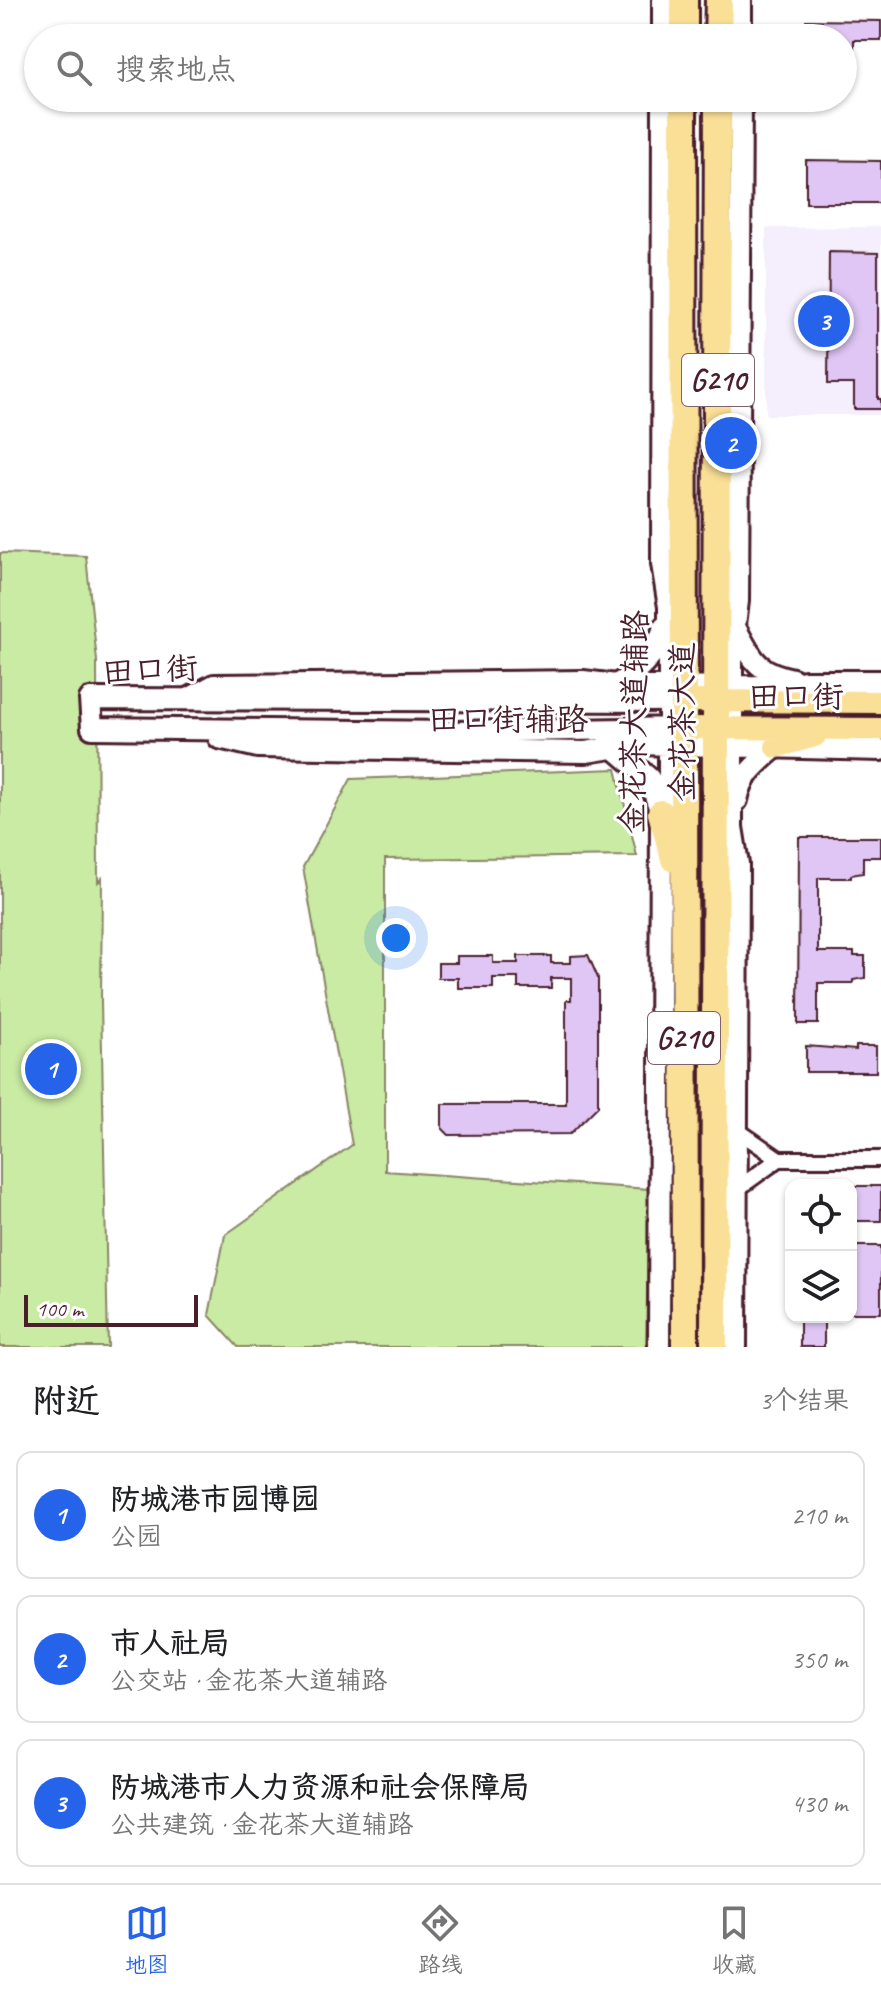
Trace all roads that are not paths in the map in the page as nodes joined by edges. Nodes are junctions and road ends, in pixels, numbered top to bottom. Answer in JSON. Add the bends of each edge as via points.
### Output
{"nodes":[{"id":1,"x":663,"y":0,"type":"edge"},
{"id":2,"x":684,"y":0,"type":"edge"},
{"id":3,"x":719,"y":0,"type":"edge"},
{"id":4,"x":741,"y":0,"type":"edge"},
{"id":5,"x":663,"y":24,"type":"edge"},
{"id":6,"x":684,"y":24,"type":"edge"},
{"id":7,"x":718,"y":24,"type":"edge"},
{"id":8,"x":741,"y":24,"type":"edge"},
{"id":9,"x":665,"y":112,"type":"edge"},
{"id":10,"x":681,"y":112,"type":"edge"},
{"id":11,"x":720,"y":112,"type":"edge"},
{"id":12,"x":739,"y":112,"type":"edge"},
{"id":13,"x":673,"y":185,"type":"junction"},
{"id":14,"x":729,"y":185,"type":"junction"},
{"id":15,"x":717,"y":576,"type":"junction"},
{"id":16,"x":669,"y":607,"type":"junction"},
{"id":17,"x":735,"y":627,"type":"junction"},
{"id":18,"x":805,"y":681,"type":"junction"},
{"id":19,"x":881,"y":681,"type":"edge"},
{"id":20,"x":617,"y":685,"type":"junction"},
{"id":21,"x":308,"y":692,"type":"junction"},
{"id":22,"x":676,"y":693,"type":"junction"},
{"id":23,"x":724,"y":694,"type":"junction"},
{"id":24,"x":568,"y":702,"type":"junction"},
{"id":25,"x":881,"y":702,"type":"edge"},
{"id":26,"x":843,"y":728,"type":"junction"},
{"id":27,"x":185,"y":729,"type":"joint"},
{"id":28,"x":881,"y":729,"type":"edge"},
{"id":29,"x":569,"y":731,"type":"junction"},
{"id":30,"x":676,"y":737,"type":"junction"},
{"id":31,"x":724,"y":737,"type":"junction"},
{"id":32,"x":452,"y":741,"type":"junction"},
{"id":33,"x":776,"y":747,"type":"junction"},
{"id":34,"x":614,"y":748,"type":"junction"},
{"id":35,"x":881,"y":750,"type":"edge"},
{"id":36,"x":661,"y":813,"type":"junction"},
{"id":37,"x":732,"y":827,"type":"junction"},
{"id":38,"x":684,"y":894,"type":"junction"},
{"id":39,"x":716,"y":903,"type":"junction"},
{"id":40,"x":726,"y":1130,"type":"junction"},
{"id":41,"x":779,"y":1159,"type":"junction"},
{"id":42,"x":881,"y":1159,"type":"edge"},
{"id":43,"x":672,"y":1188,"type":"junction"},
{"id":44,"x":726,"y":1189,"type":"junction"},
{"id":45,"x":659,"y":1347,"type":"edge"},
{"id":46,"x":685,"y":1347,"type":"edge"},
{"id":47,"x":714,"y":1347,"type":"edge"},
{"id":48,"x":736,"y":1347,"type":"edge"}],
"edges":[{"from":1,"to":5,"type":"street"},
{"from":2,"to":6,"type":"highway"},
{"from":3,"to":7,"type":"highway"},
{"from":4,"to":8,"type":"street"},
{"from":9,"to":13,"type":"street","name":"金花茶大道辅路"},
{"from":10,"to":13,"type":"highway","name":"金花茶大道","number":"G210"},
{"from":11,"to":14,"type":"highway","name":"金花茶大道","number":"G210"},
{"from":12,"to":14,"type":"street"},
{"from":13,"to":16,"type":"street","name":"金花茶大道辅路","via":[[662,564]]},
{"from":13,"to":22,"type":"highway","name":"金花茶大道","number":"G210"},
{"from":14,"to":15,"type":"highway","name":"金花茶大道","number":"G210"},
{"from":14,"to":17,"type":"street"},
{"from":15,"to":17,"type":"highway"},
{"from":15,"to":23,"type":"highway","name":"金花茶大道","number":"G210"},
{"from":16,"to":20,"type":"street","via":[[660,645]]},
{"from":16,"to":22,"type":"street","name":"金花茶大道辅路"},
{"from":17,"to":18,"type":"street","via":[[754,663],[776,676]]},
{"from":17,"to":23,"type":"street"},
{"from":18,"to":19,"type":"street"},
{"from":18,"to":23,"type":"street"},
{"from":20,"to":21,"type":"street","name":"田口街辅路","via":[[583,681]]},
{"from":20,"to":22,"type":"street","name":"田口街辅路"},
{"from":20,"to":24,"type":"street"},
{"from":21,"to":24,"type":"street","name":"田口街"},
{"from":21,"to":27,"type":"street","name":"田口街","via":[[90,699],[92,728]]},
{"from":22,"to":23,"type":"main road","name":"田口街"},
{"from":22,"to":24,"type":"street","name":"田口街"},
{"from":22,"to":30,"type":"highway","name":"金花茶大道","number":"G210"},
{"from":23,"to":25,"type":"main road","name":"田口街"},
{"from":23,"to":31,"type":"highway","name":"金花茶大道","number":"G210"},
{"from":26,"to":28,"type":"main road","name":"田口街"},
{"from":26,"to":31,"type":"main road","name":"田口街"},
{"from":26,"to":33,"type":"main road"},
{"from":27,"to":32,"type":"street","name":"田口街辅路","via":[[258,747]]},
{"from":29,"to":30,"type":"street","name":"田口街"},
{"from":29,"to":32,"type":"street","name":"田口街"},
{"from":29,"to":34,"type":"street"},
{"from":30,"to":31,"type":"main road","name":"田口街"},
{"from":30,"to":34,"type":"street","name":"田口街辅路"},
{"from":30,"to":36,"type":"street","name":"金花茶大道辅路"},
{"from":30,"to":38,"type":"highway","name":"金花茶大道","number":"G210"},
{"from":31,"to":33,"type":"street"},
{"from":31,"to":37,"type":"street"},
{"from":31,"to":39,"type":"highway","name":"金花茶大道","number":"G210"},
{"from":32,"to":34,"type":"street","name":"田口街辅路","via":[[586,752]]},
{"from":33,"to":35,"type":"street"},
{"from":33,"to":37,"type":"street","via":[[740,784]]},
{"from":34,"to":36,"type":"street","via":[[649,778]]},
{"from":36,"to":38,"type":"highway"},
{"from":36,"to":43,"type":"street","name":"金花茶大道辅路"},
{"from":37,"to":39,"type":"highway"},
{"from":37,"to":40,"type":"street","via":[[738,864]]},
{"from":38,"to":43,"type":"highway","name":"金花茶大道","number":"G210"},
{"from":39,"to":40,"type":"highway","name":"金花茶大道","number":"G210"},
{"from":40,"to":41,"type":"street"},
{"from":40,"to":44,"type":"highway","name":"金花茶大道","number":"G210"},
{"from":41,"to":42,"type":"street"},
{"from":41,"to":44,"type":"street"},
{"from":43,"to":45,"type":"street","name":"金花茶大道辅路"},
{"from":43,"to":46,"type":"highway","name":"金花茶大道","number":"G210"},
{"from":44,"to":47,"type":"highway","name":"金花茶大道","number":"G210"},
{"from":44,"to":48,"type":"street"}]}
